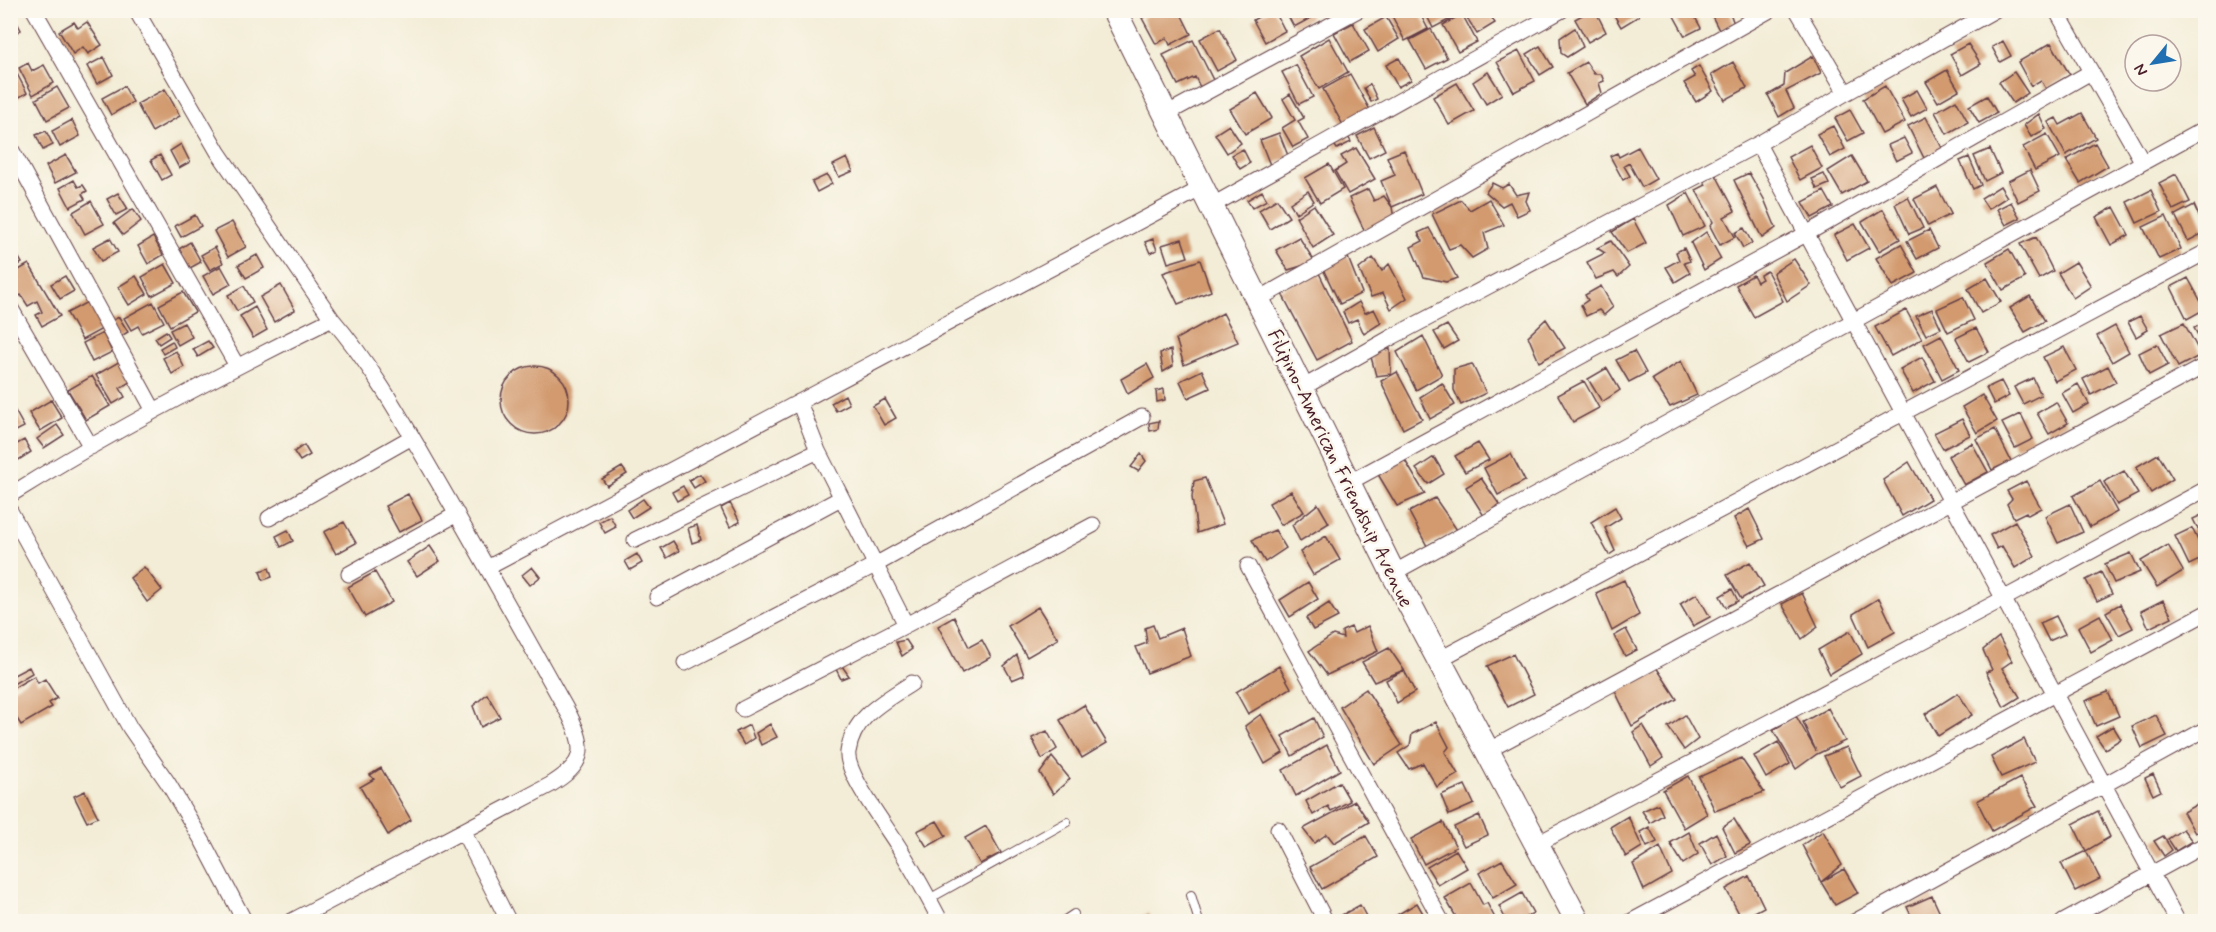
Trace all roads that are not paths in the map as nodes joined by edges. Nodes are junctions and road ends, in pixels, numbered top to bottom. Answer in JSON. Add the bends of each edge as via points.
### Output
{"nodes":[{"id":1,"x":34,"y":10,"type":"edge"},
{"id":2,"x":136,"y":10,"type":"edge"},
{"id":3,"x":1114,"y":10,"type":"edge"},
{"id":4,"x":1358,"y":10,"type":"edge"},
{"id":5,"x":1562,"y":10,"type":"edge"},
{"id":6,"x":1770,"y":10,"type":"edge"},
{"id":7,"x":1797,"y":10,"type":"edge"},
{"id":8,"x":1995,"y":10,"type":"edge"},
{"id":9,"x":2056,"y":10,"type":"edge"},
{"id":10,"x":2091,"y":72,"type":"junction"},
{"id":11,"x":1846,"y":93,"type":"junction"},
{"id":12,"x":1166,"y":114,"type":"junction"},
{"id":13,"x":2205,"y":128,"type":"edge"},
{"id":14,"x":1758,"y":144,"type":"junction"},
{"id":15,"x":10,"y":147,"type":"edge"},
{"id":16,"x":2142,"y":161,"type":"junction"},
{"id":17,"x":1206,"y":197,"type":"junction"},
{"id":18,"x":1806,"y":234,"type":"junction"},
{"id":19,"x":2205,"y":252,"type":"edge"},
{"id":20,"x":1257,"y":300,"type":"junction"},
{"id":21,"x":10,"y":307,"type":"edge"},
{"id":22,"x":332,"y":319,"type":"junction"},
{"id":23,"x":1853,"y":322,"type":"junction"},
{"id":24,"x":2205,"y":365,"type":"edge"},
{"id":25,"x":237,"y":366,"type":"junction"},
{"id":26,"x":1302,"y":388,"type":"junction"},
{"id":27,"x":799,"y":402,"type":"junction"},
{"id":28,"x":154,"y":411,"type":"junction"},
{"id":29,"x":1901,"y":412,"type":"junction"},
{"id":30,"x":1142,"y":417,"type":"dead end"},
{"id":31,"x":412,"y":437,"type":"junction"},
{"id":32,"x":91,"y":447,"type":"junction"},
{"id":33,"x":818,"y":451,"type":"junction"},
{"id":34,"x":1348,"y":483,"type":"junction"},
{"id":35,"x":2205,"y":489,"type":"edge"},
{"id":36,"x":12,"y":491,"type":"edge"},
{"id":37,"x":841,"y":498,"type":"junction"},
{"id":38,"x":1951,"y":504,"type":"junction"},
{"id":39,"x":10,"y":512,"type":"edge"},
{"id":40,"x":457,"y":514,"type":"junction"},
{"id":41,"x":269,"y":518,"type":"dead end"},
{"id":42,"x":1092,"y":525,"type":"dead end"},
{"id":43,"x":635,"y":540,"type":"dead end"},
{"id":44,"x":875,"y":565,"type":"junction"},
{"id":45,"x":1248,"y":566,"type":"dead end"},
{"id":46,"x":487,"y":568,"type":"junction"},
{"id":47,"x":1393,"y":573,"type":"junction"},
{"id":48,"x":349,"y":574,"type":"dead end"},
{"id":49,"x":657,"y":597,"type":"dead end"},
{"id":50,"x":2002,"y":599,"type":"junction"},
{"id":51,"x":2205,"y":613,"type":"edge"},
{"id":52,"x":906,"y":625,"type":"junction"},
{"id":53,"x":1438,"y":660,"type":"junction"},
{"id":54,"x":686,"y":663,"type":"dead end"},
{"id":55,"x":912,"y":683,"type":"dead end"},
{"id":56,"x":2056,"y":694,"type":"junction"},
{"id":57,"x":743,"y":709,"type":"dead end"},
{"id":58,"x":2205,"y":729,"type":"edge"},
{"id":59,"x":1487,"y":751,"type":"junction"},
{"id":60,"x":2104,"y":784,"type":"junction"},
{"id":61,"x":1067,"y":822,"type":"dead end"},
{"id":62,"x":1278,"y":829,"type":"dead end"},
{"id":63,"x":463,"y":831,"type":"junction"},
{"id":64,"x":1537,"y":844,"type":"junction"},
{"id":65,"x":2205,"y":844,"type":"edge"},
{"id":66,"x":2152,"y":873,"type":"junction"},
{"id":67,"x":1191,"y":896,"type":"dead end"},
{"id":68,"x":929,"y":899,"type":"junction"},
{"id":69,"x":1074,"y":914,"type":"dead end"},
{"id":70,"x":245,"y":921,"type":"edge"},
{"id":71,"x":290,"y":921,"type":"edge"},
{"id":72,"x":509,"y":921,"type":"edge"},
{"id":73,"x":941,"y":921,"type":"edge"},
{"id":74,"x":1062,"y":921,"type":"edge"},
{"id":75,"x":1199,"y":921,"type":"edge"},
{"id":76,"x":1326,"y":921,"type":"edge"},
{"id":77,"x":1442,"y":921,"type":"edge"},
{"id":78,"x":1578,"y":921,"type":"edge"},
{"id":79,"x":1630,"y":921,"type":"edge"},
{"id":80,"x":1854,"y":921,"type":"edge"},
{"id":81,"x":2063,"y":921,"type":"edge"},
{"id":82,"x":2178,"y":921,"type":"edge"}],
"edges":[{"from":1,"to":25,"type":"street"},
{"from":2,"to":22,"type":"street","via":[[218,152]]},
{"from":3,"to":12,"type":"main road","name":"Filipino-American Friendship Avenue"},
{"from":4,"to":12,"type":"street"},
{"from":5,"to":17,"type":"street"},
{"from":6,"to":20,"type":"street"},
{"from":7,"to":11,"type":"street"},
{"from":8,"to":11,"type":"street"},
{"from":9,"to":10,"type":"street"},
{"from":10,"to":16,"type":"street"},
{"from":10,"to":18,"type":"street"},
{"from":11,"to":14,"type":"street"},
{"from":12,"to":17,"type":"main road","name":"Filipino-American Friendship Avenue"},
{"from":13,"to":16,"type":"street"},
{"from":14,"to":18,"type":"street"},
{"from":14,"to":26,"type":"street"},
{"from":15,"to":28,"type":"street"},
{"from":16,"to":23,"type":"street"},
{"from":17,"to":20,"type":"main road","name":"Filipino-American Friendship Avenue"},
{"from":17,"to":27,"type":"street"},
{"from":18,"to":23,"type":"street"},
{"from":18,"to":34,"type":"street"},
{"from":19,"to":29,"type":"street"},
{"from":20,"to":26,"type":"main road","name":"Filipino-American Friendship Avenue"},
{"from":21,"to":32,"type":"street"},
{"from":22,"to":25,"type":"street"},
{"from":22,"to":31,"type":"street","via":[[368,365]]},
{"from":23,"to":29,"type":"street"},
{"from":23,"to":47,"type":"street"},
{"from":24,"to":38,"type":"street"},
{"from":25,"to":28,"type":"street"},
{"from":26,"to":34,"type":"main road","name":"Filipino-American Friendship Avenue"},
{"from":27,"to":33,"type":"street"},
{"from":27,"to":46,"type":"street"},
{"from":28,"to":32,"type":"street"},
{"from":29,"to":38,"type":"street"},
{"from":29,"to":53,"type":"street"},
{"from":30,"to":44,"type":"street"},
{"from":31,"to":40,"type":"street"},
{"from":31,"to":41,"type":"street"},
{"from":32,"to":36,"type":"street"},
{"from":33,"to":37,"type":"street"},
{"from":33,"to":43,"type":"street"},
{"from":34,"to":47,"type":"main road","name":"Filipino-American Friendship Avenue"},
{"from":35,"to":50,"type":"street"},
{"from":37,"to":44,"type":"street"},
{"from":37,"to":49,"type":"street"},
{"from":38,"to":50,"type":"street"},
{"from":38,"to":59,"type":"street"},
{"from":39,"to":70,"type":"street","via":[[130,728],[168,783]]},
{"from":40,"to":46,"type":"street"},
{"from":40,"to":48,"type":"street"},
{"from":42,"to":52,"type":"street"},
{"from":44,"to":52,"type":"street"},
{"from":44,"to":54,"type":"street"},
{"from":45,"to":77,"type":"street"},
{"from":46,"to":63,"type":"street","via":[[570,716],[581,744],[580,756],[564,776]]},
{"from":47,"to":53,"type":"main road","name":"Filipino-American Friendship Avenue"},
{"from":50,"to":56,"type":"street"},
{"from":50,"to":64,"type":"street"},
{"from":51,"to":56,"type":"street"},
{"from":52,"to":57,"type":"street"},
{"from":53,"to":59,"type":"main road","name":"Filipino-American Friendship Avenue"},
{"from":55,"to":68,"type":"street","via":[[866,714],[852,739],[848,760]]},
{"from":56,"to":60,"type":"street"},
{"from":56,"to":79,"type":"street"},
{"from":58,"to":60,"type":"street"},
{"from":59,"to":64,"type":"main road","name":"Filipino-American Friendship Avenue"},
{"from":60,"to":66,"type":"street"},
{"from":60,"to":80,"type":"street"},
{"from":61,"to":68,"type":"lane"},
{"from":62,"to":76,"type":"street"},
{"from":63,"to":71,"type":"street"},
{"from":63,"to":72,"type":"street"},
{"from":64,"to":78,"type":"main road","name":"Filipino-American Friendship Avenue"},
{"from":65,"to":66,"type":"street"},
{"from":66,"to":81,"type":"street"},
{"from":66,"to":82,"type":"street"},
{"from":67,"to":75,"type":"lane"},
{"from":68,"to":73,"type":"street"},
{"from":69,"to":74,"type":"lane"}]}
